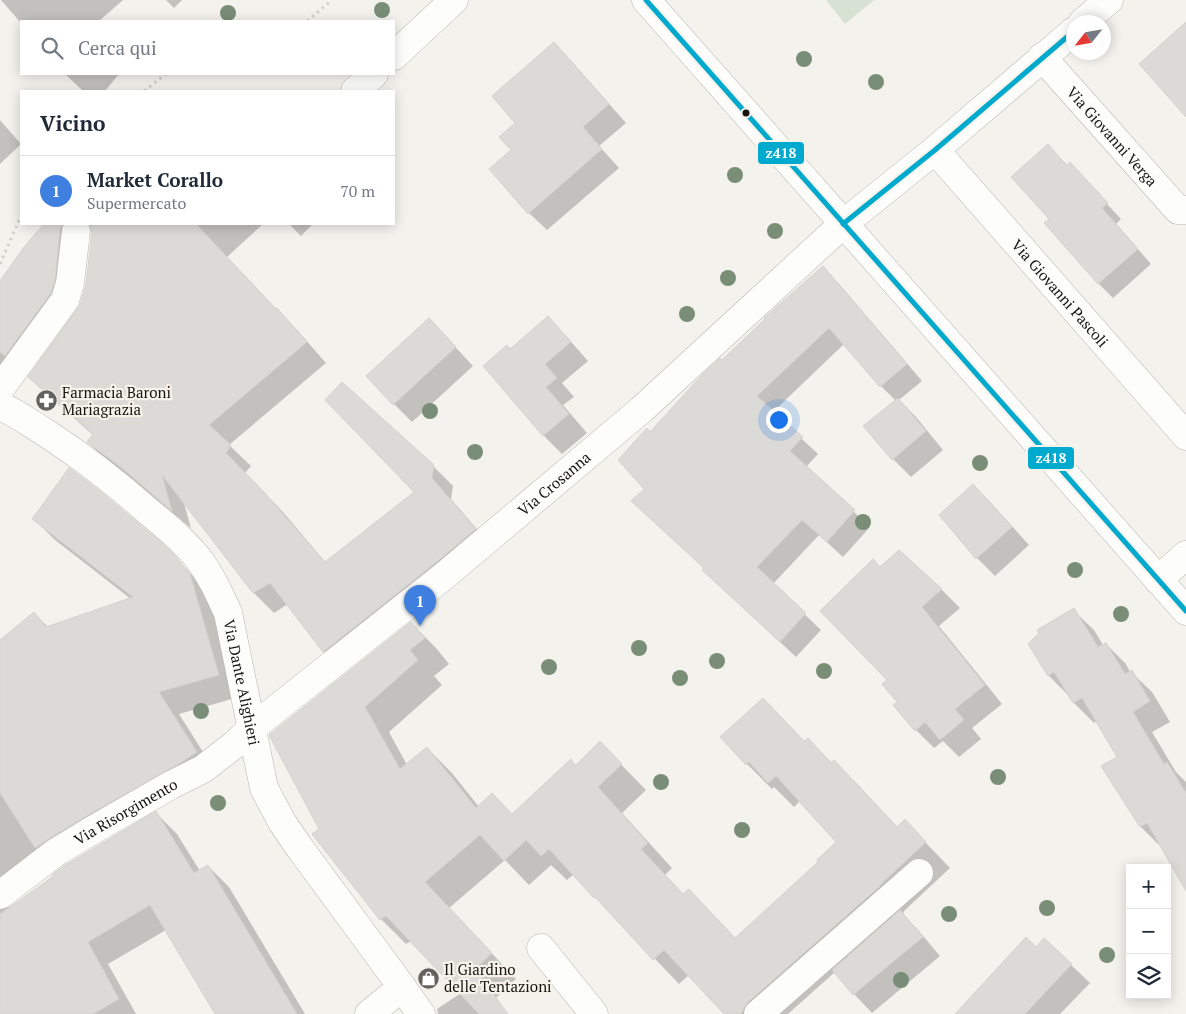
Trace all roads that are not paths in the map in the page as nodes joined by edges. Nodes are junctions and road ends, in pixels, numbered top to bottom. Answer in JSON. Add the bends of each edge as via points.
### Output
{"nodes":[{"id":1,"x":454,"y":0,"type":"edge"},
{"id":2,"x":1109,"y":0,"type":"edge"},
{"id":3,"x":655,"y":3,"type":"edge"},
{"id":4,"x":1091,"y":15,"type":"edge"},
{"id":5,"x":1066,"y":37,"type":"edge"},
{"id":6,"x":395,"y":55,"type":"edge"},
{"id":7,"x":1042,"y":57,"type":"junction"},
{"id":8,"x":373,"y":75,"type":"edge"},
{"id":9,"x":356,"y":90,"type":"edge"},
{"id":10,"x":935,"y":150,"type":"junction"},
{"id":11,"x":1186,"y":210,"type":"edge"},
{"id":12,"x":843,"y":224,"type":"junction"},
{"id":13,"x":76,"y":231,"type":"dead end"},
{"id":14,"x":2,"y":405,"type":"edge"},
{"id":15,"x":1186,"y":436,"type":"edge"},
{"id":16,"x":1186,"y":554,"type":"edge"},
{"id":17,"x":1158,"y":580,"type":"junction"},
{"id":18,"x":1186,"y":611,"type":"edge"},
{"id":19,"x":252,"y":728,"type":"junction"},
{"id":20,"x":919,"y":873,"type":"dead end"},
{"id":21,"x":0,"y":895,"type":"edge"},
{"id":22,"x":541,"y":948,"type":"dead end"},
{"id":23,"x":402,"y":987,"type":"junction"},
{"id":24,"x":369,"y":1014,"type":"edge"},
{"id":25,"x":420,"y":1014,"type":"edge"},
{"id":26,"x":594,"y":1014,"type":"edge"},
{"id":27,"x":758,"y":1014,"type":"edge"}],
"edges":[{"from":1,"to":6,"type":"street"},
{"from":2,"to":4,"type":"street"},
{"from":3,"to":12,"type":"street"},
{"from":5,"to":7,"type":"street","name":"Via Crosanna"},
{"from":7,"to":10,"type":"street","name":"Via Crosanna"},
{"from":7,"to":11,"type":"street","name":"Via Giovanni Verga","via":[[1178,210]]},
{"from":8,"to":9,"type":"street"},
{"from":10,"to":12,"type":"street","name":"Via Crosanna"},
{"from":10,"to":15,"type":"street","name":"Via Giovanni Pascoli"},
{"from":12,"to":17,"type":"street"},
{"from":12,"to":19,"type":"street","name":"Via Crosanna","via":[[641,410],[444,576]]},
{"from":13,"to":14,"type":"street","via":[[70,283],[64,300]]},
{"from":14,"to":19,"type":"street","name":"Via Dante Alighieri","via":[[109,477],[174,532],[196,556],[221,595],[228,613]]},
{"from":16,"to":17,"type":"street"},
{"from":17,"to":18,"type":"street"},
{"from":19,"to":21,"type":"street","name":"Via Risorgimento","via":[[203,769],[55,853]]},
{"from":19,"to":23,"type":"street","name":"Via Dante Alighieri","via":[[264,788],[282,822]]},
{"from":20,"to":27,"type":"street"},
{"from":22,"to":26,"type":"street"},
{"from":23,"to":24,"type":"street"},
{"from":23,"to":25,"type":"street","name":"Via Dante Alighieri"}]}
